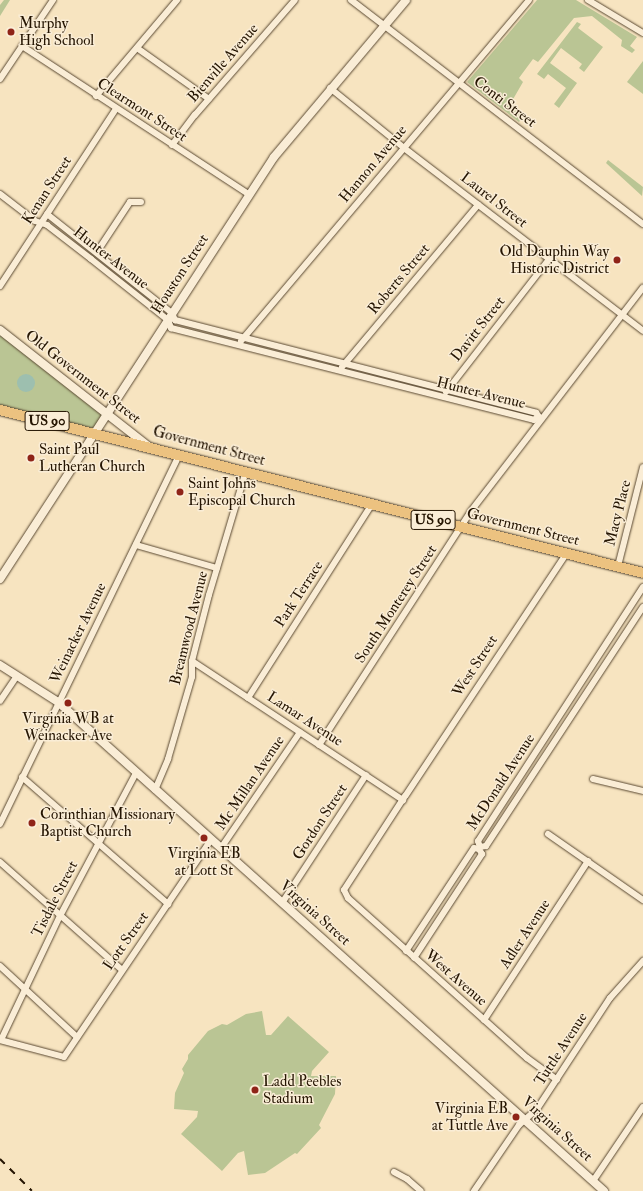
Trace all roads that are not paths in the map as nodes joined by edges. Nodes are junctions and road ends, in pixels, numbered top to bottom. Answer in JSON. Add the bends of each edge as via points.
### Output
{"nodes":[{"id":1,"x":53,"y":0,"type":"edge"},
{"id":2,"x":177,"y":0,"type":"edge"},
{"id":3,"x":295,"y":0,"type":"edge"},
{"id":4,"x":351,"y":0,"type":"edge"},
{"id":5,"x":406,"y":0,"type":"edge"},
{"id":6,"x":528,"y":0,"type":"edge"},
{"id":7,"x":588,"y":0,"type":"edge"},
{"id":8,"x":383,"y":26,"type":"junction"},
{"id":9,"x":643,"y":33,"type":"edge"},
{"id":10,"x":22,"y":46,"type":"junction"},
{"id":11,"x":137,"y":48,"type":"junction"},
{"id":12,"x":1,"y":75,"type":"edge"},
{"id":13,"x":458,"y":83,"type":"junction"},
{"id":14,"x":330,"y":88,"type":"junction"},
{"id":15,"x":96,"y":96,"type":"junction"},
{"id":16,"x":209,"y":99,"type":"junction"},
{"id":17,"x":116,"y":109,"type":"junction"},
{"id":18,"x":172,"y":145,"type":"junction"},
{"id":19,"x":404,"y":148,"type":"junction"},
{"id":20,"x":0,"y":194,"type":"edge"},
{"id":21,"x":248,"y":194,"type":"junction"},
{"id":22,"x":141,"y":202,"type":"dead end"},
{"id":23,"x":478,"y":205,"type":"junction"},
{"id":24,"x":47,"y":214,"type":"junction"},
{"id":25,"x":41,"y":223,"type":"junction"},
{"id":26,"x":643,"y":224,"type":"edge"},
{"id":27,"x":97,"y":252,"type":"junction"},
{"id":28,"x":549,"y":259,"type":"junction"},
{"id":29,"x":0,"y":286,"type":"edge"},
{"id":30,"x":643,"y":288,"type":"edge"},
{"id":31,"x":622,"y":315,"type":"junction"},
{"id":32,"x":170,"y":316,"type":"junction"},
{"id":33,"x":0,"y":330,"type":"edge"},
{"id":34,"x":643,"y":331,"type":"edge"},
{"id":35,"x":242,"y":338,"type":"junction"},
{"id":36,"x":239,"y":346,"type":"junction"},
{"id":37,"x":343,"y":364,"type":"junction"},
{"id":38,"x":341,"y":371,"type":"junction"},
{"id":39,"x":447,"y":390,"type":"junction"},
{"id":40,"x":444,"y":398,"type":"junction"},
{"id":41,"x":0,"y":410,"type":"edge"},
{"id":42,"x":106,"y":414,"type":"junction"},
{"id":43,"x":540,"y":418,"type":"junction"},
{"id":44,"x":94,"y":432,"type":"junction"},
{"id":45,"x":148,"y":446,"type":"junction"},
{"id":46,"x":179,"y":455,"type":"junction"},
{"id":47,"x":643,"y":467,"type":"edge"},
{"id":48,"x":246,"y":472,"type":"junction"},
{"id":49,"x":372,"y":504,"type":"junction"},
{"id":50,"x":462,"y":527,"type":"junction"},
{"id":51,"x":136,"y":545,"type":"junction"},
{"id":52,"x":567,"y":553,"type":"junction"},
{"id":53,"x":618,"y":566,"type":"junction"},
{"id":54,"x":217,"y":568,"type":"junction"},
{"id":55,"x":643,"y":573,"type":"edge"},
{"id":56,"x":0,"y":579,"type":"edge"},
{"id":57,"x":643,"y":587,"type":"edge"},
{"id":58,"x":643,"y":607,"type":"edge"},
{"id":59,"x":192,"y":661,"type":"junction"},
{"id":60,"x":0,"y":665,"type":"edge"},
{"id":61,"x":17,"y":676,"type":"junction"},
{"id":62,"x":248,"y":698,"type":"junction"},
{"id":63,"x":0,"y":701,"type":"edge"},
{"id":64,"x":58,"y":702,"type":"junction"},
{"id":65,"x":300,"y":732,"type":"junction"},
{"id":66,"x":319,"y":745,"type":"junction"},
{"id":67,"x":136,"y":773,"type":"junction"},
{"id":68,"x":366,"y":775,"type":"junction"},
{"id":69,"x":22,"y":777,"type":"junction"},
{"id":70,"x":593,"y":779,"type":"dead end"},
{"id":71,"x":155,"y":790,"type":"junction"},
{"id":72,"x":643,"y":791,"type":"edge"},
{"id":73,"x":405,"y":797,"type":"junction"},
{"id":74,"x":0,"y":824,"type":"edge"},
{"id":75,"x":548,"y":834,"type":"dead end"},
{"id":76,"x":211,"y":840,"type":"junction"},
{"id":77,"x":98,"y":842,"type":"junction"},
{"id":78,"x":221,"y":848,"type":"junction"},
{"id":79,"x":0,"y":862,"type":"edge"},
{"id":80,"x":588,"y":862,"type":"junction"},
{"id":81,"x":344,"y":890,"type":"joint"},
{"id":82,"x":643,"y":900,"type":"edge"},
{"id":83,"x":282,"y":902,"type":"junction"},
{"id":84,"x":168,"y":904,"type":"junction"},
{"id":85,"x":60,"y":916,"type":"junction"},
{"id":86,"x":406,"y":951,"type":"junction"},
{"id":87,"x":414,"y":958,"type":"junction"},
{"id":88,"x":643,"y":961,"type":"edge"},
{"id":89,"x":0,"y":966,"type":"edge"},
{"id":90,"x":122,"y":970,"type":"junction"},
{"id":91,"x":25,"y":990,"type":"junction"},
{"id":92,"x":484,"y":1020,"type":"junction"},
{"id":93,"x":77,"y":1037,"type":"junction"},
{"id":94,"x":1,"y":1040,"type":"edge"},
{"id":95,"x":558,"y":1080,"type":"junction"},
{"id":96,"x":643,"y":1106,"type":"edge"},
{"id":97,"x":526,"y":1120,"type":"junction"},
{"id":98,"x":394,"y":1172,"type":"dead end"},
{"id":99,"x":593,"y":1181,"type":"junction"},
{"id":100,"x":421,"y":1191,"type":"edge"},
{"id":101,"x":474,"y":1191,"type":"edge"},
{"id":102,"x":604,"y":1191,"type":"edge"}],
"edges":[{"from":1,"to":10,"type":"street"},
{"from":2,"to":11,"type":"street"},
{"from":3,"to":16,"type":"street","name":"Bienville Avenue"},
{"from":4,"to":8,"type":"street","name":"Conti Street"},
{"from":5,"to":8,"type":"street","name":"Houston Street"},
{"from":6,"to":13,"type":"street","name":"Hannon Avenue"},
{"from":7,"to":9,"type":"street"},
{"from":8,"to":13,"type":"street","name":"Conti Street"},
{"from":8,"to":14,"type":"street","name":"Houston Street"},
{"from":10,"to":12,"type":"street"},
{"from":10,"to":15,"type":"street","name":"Clearmont Street"},
{"from":11,"to":15,"type":"street"},
{"from":11,"to":16,"type":"street"},
{"from":13,"to":19,"type":"street","name":"Hannon Avenue"},
{"from":13,"to":26,"type":"street","name":"Conti Street"},
{"from":14,"to":19,"type":"street","name":"Laurel Street"},
{"from":14,"to":21,"type":"street","name":"Houston Street","via":[[274,157]]},
{"from":15,"to":17,"type":"street","name":"Clearmont Street"},
{"from":16,"to":18,"type":"street","name":"Bienville Avenue"},
{"from":17,"to":18,"type":"street","name":"Clearmont Street"},
{"from":17,"to":24,"type":"street","name":"Kenan Street"},
{"from":18,"to":21,"type":"street","name":"Clearmont Street"},
{"from":19,"to":23,"type":"street","name":"Laurel Street"},
{"from":19,"to":35,"type":"street","name":"Hannon Avenue"},
{"from":20,"to":25,"type":"street","name":"Hunter Avenue"},
{"from":21,"to":32,"type":"street","name":"Houston Street"},
{"from":22,"to":27,"type":"street","via":[[130,202]]},
{"from":23,"to":28,"type":"street","name":"Laurel Street"},
{"from":23,"to":37,"type":"street","name":"Roberts Street"},
{"from":24,"to":25,"type":"street","name":"Kenan Street"},
{"from":24,"to":27,"type":"street","name":"Hunter Avenue"},
{"from":25,"to":29,"type":"street","name":"Kenan Street"},
{"from":25,"to":32,"type":"street","name":"Hunter Avenue"},
{"from":27,"to":32,"type":"street","name":"Hunter Avenue"},
{"from":28,"to":31,"type":"street","name":"Laurel Street"},
{"from":28,"to":39,"type":"street","name":"Davitt Street"},
{"from":30,"to":31,"type":"street","name":"South Monterey Street"},
{"from":31,"to":34,"type":"street","name":"Laurel Street"},
{"from":31,"to":43,"type":"street","name":"South Monterey Street"},
{"from":32,"to":35,"type":"street","name":"Hunter Avenue","via":[[175,320]]},
{"from":32,"to":36,"type":"street","name":"Hunter Avenue","via":[[171,328]]},
{"from":32,"to":42,"type":"street","name":"Houston Street"},
{"from":33,"to":42,"type":"street","name":"Old Government Street"},
{"from":35,"to":36,"type":"street","name":"Hannon Avenue"},
{"from":35,"to":37,"type":"street","name":"Hunter Avenue"},
{"from":36,"to":38,"type":"street","name":"Hunter Avenue"},
{"from":37,"to":38,"type":"street","name":"Roberts Street"},
{"from":37,"to":39,"type":"street","name":"Hunter Avenue"},
{"from":38,"to":40,"type":"street","name":"Hunter Avenue"},
{"from":39,"to":40,"type":"street","name":"Davitt Street"},
{"from":39,"to":43,"type":"street","name":"Hunter Avenue","via":[[536,413]]},
{"from":40,"to":43,"type":"street","name":"Hunter Avenue","via":[[534,420]]},
{"from":41,"to":44,"type":"main road","name":"Government Street","number":"US 90"},
{"from":42,"to":44,"type":"street","name":"Houston Street"},
{"from":42,"to":45,"type":"street","name":"Old Government Street"},
{"from":43,"to":50,"type":"street","name":"South Monterey Street"},
{"from":44,"to":45,"type":"main road","name":"Government Street","number":"US 90"},
{"from":44,"to":56,"type":"street","name":"Houston Street"},
{"from":45,"to":46,"type":"main road","name":"Government Street","number":"US 90"},
{"from":46,"to":48,"type":"main road","name":"Government Street","number":"US 90"},
{"from":46,"to":51,"type":"street","name":"Weinacker Avenue"},
{"from":47,"to":53,"type":"street","name":"Macy Place"},
{"from":48,"to":49,"type":"main road","name":"Government Street","number":"US 90"},
{"from":48,"to":54,"type":"street","name":"Breamwood Avenue"},
{"from":49,"to":50,"type":"main road","name":"Government Street","number":"US 90"},
{"from":49,"to":62,"type":"street","name":"Park Terrace"},
{"from":50,"to":52,"type":"main road","name":"Government Street","number":"US 90"},
{"from":50,"to":66,"type":"street","name":"South Monterey Street"},
{"from":51,"to":54,"type":"street"},
{"from":51,"to":64,"type":"street","name":"Weinacker Avenue"},
{"from":52,"to":53,"type":"main road","name":"Government Street","number":"US 90"},
{"from":52,"to":73,"type":"street","name":"West Street"},
{"from":53,"to":55,"type":"main road","name":"Government Street","number":"US 90"},
{"from":54,"to":59,"type":"street","name":"Breamwood Avenue"},
{"from":57,"to":58,"type":"street","name":"McDonald Avenue","via":[[478,841],[480,847],[486,846]]},
{"from":59,"to":62,"type":"street","name":"Lamar Avenue"},
{"from":59,"to":71,"type":"street","name":"Breamwood Avenue","via":[[192,677],[168,759]]},
{"from":60,"to":61,"type":"street","name":"Virginia Street"},
{"from":61,"to":63,"type":"street"},
{"from":61,"to":64,"type":"street","name":"Virginia Street"},
{"from":62,"to":65,"type":"street","name":"Lamar Avenue"},
{"from":64,"to":67,"type":"street","name":"Virginia Street"},
{"from":64,"to":69,"type":"street","name":"Weinacker Avenue"},
{"from":65,"to":66,"type":"street","name":"Lamar Avenue"},
{"from":65,"to":78,"type":"street","name":"Mc Millan Avenue"},
{"from":66,"to":68,"type":"street","name":"Lamar Avenue"},
{"from":67,"to":71,"type":"street","name":"Virginia Street"},
{"from":67,"to":77,"type":"street","name":"Tisdale Street"},
{"from":68,"to":73,"type":"street","name":"Lamar Avenue"},
{"from":68,"to":83,"type":"street","name":"Gordon Street"},
{"from":69,"to":74,"type":"street","name":"Weinacker Avenue"},
{"from":69,"to":77,"type":"street"},
{"from":70,"to":72,"type":"street"},
{"from":71,"to":76,"type":"street","name":"Virginia Street"},
{"from":73,"to":81,"type":"street","name":"West Street"},
{"from":75,"to":80,"type":"street"},
{"from":76,"to":78,"type":"street","name":"Virginia Street"},
{"from":76,"to":84,"type":"street","name":"Lott Street"},
{"from":77,"to":84,"type":"street"},
{"from":77,"to":85,"type":"street","name":"Tisdale Street"},
{"from":78,"to":83,"type":"street","name":"Virginia Street"},
{"from":79,"to":85,"type":"street"},
{"from":80,"to":82,"type":"street"},
{"from":80,"to":92,"type":"street","name":"Adler Avenue"},
{"from":81,"to":86,"type":"street","name":"West Avenue","via":[[348,898]]},
{"from":83,"to":97,"type":"street","name":"Virginia Street"},
{"from":84,"to":90,"type":"street","name":"Lott Street"},
{"from":85,"to":90,"type":"street"},
{"from":85,"to":91,"type":"street","name":"Tisdale Street"},
{"from":86,"to":87,"type":"street","name":"West Avenue"},
{"from":86,"to":87,"type":"street","name":"McDonald Avenue","via":[[474,848],[479,849],[482,854]]},
{"from":87,"to":92,"type":"street","name":"West Avenue"},
{"from":88,"to":95,"type":"street","name":"Tuttle Avenue","via":[[610,998]]},
{"from":89,"to":91,"type":"street"},
{"from":90,"to":93,"type":"street","name":"Lott Street"},
{"from":91,"to":93,"type":"street"},
{"from":91,"to":94,"type":"street","name":"Tisdale Street"},
{"from":92,"to":95,"type":"street","name":"West Avenue","via":[[527,1058]]},
{"from":93,"to":94,"type":"street","name":"Lott Street","via":[[64,1057]]},
{"from":95,"to":97,"type":"street","name":"Tuttle Avenue"},
{"from":96,"to":99,"type":"street"},
{"from":97,"to":99,"type":"street","name":"Virginia Street"},
{"from":97,"to":101,"type":"street","name":"Tuttle Avenue","via":[[519,1125]]},
{"from":98,"to":100,"type":"street","via":[[408,1179]]},
{"from":99,"to":102,"type":"street","name":"Virginia Street"}]}
